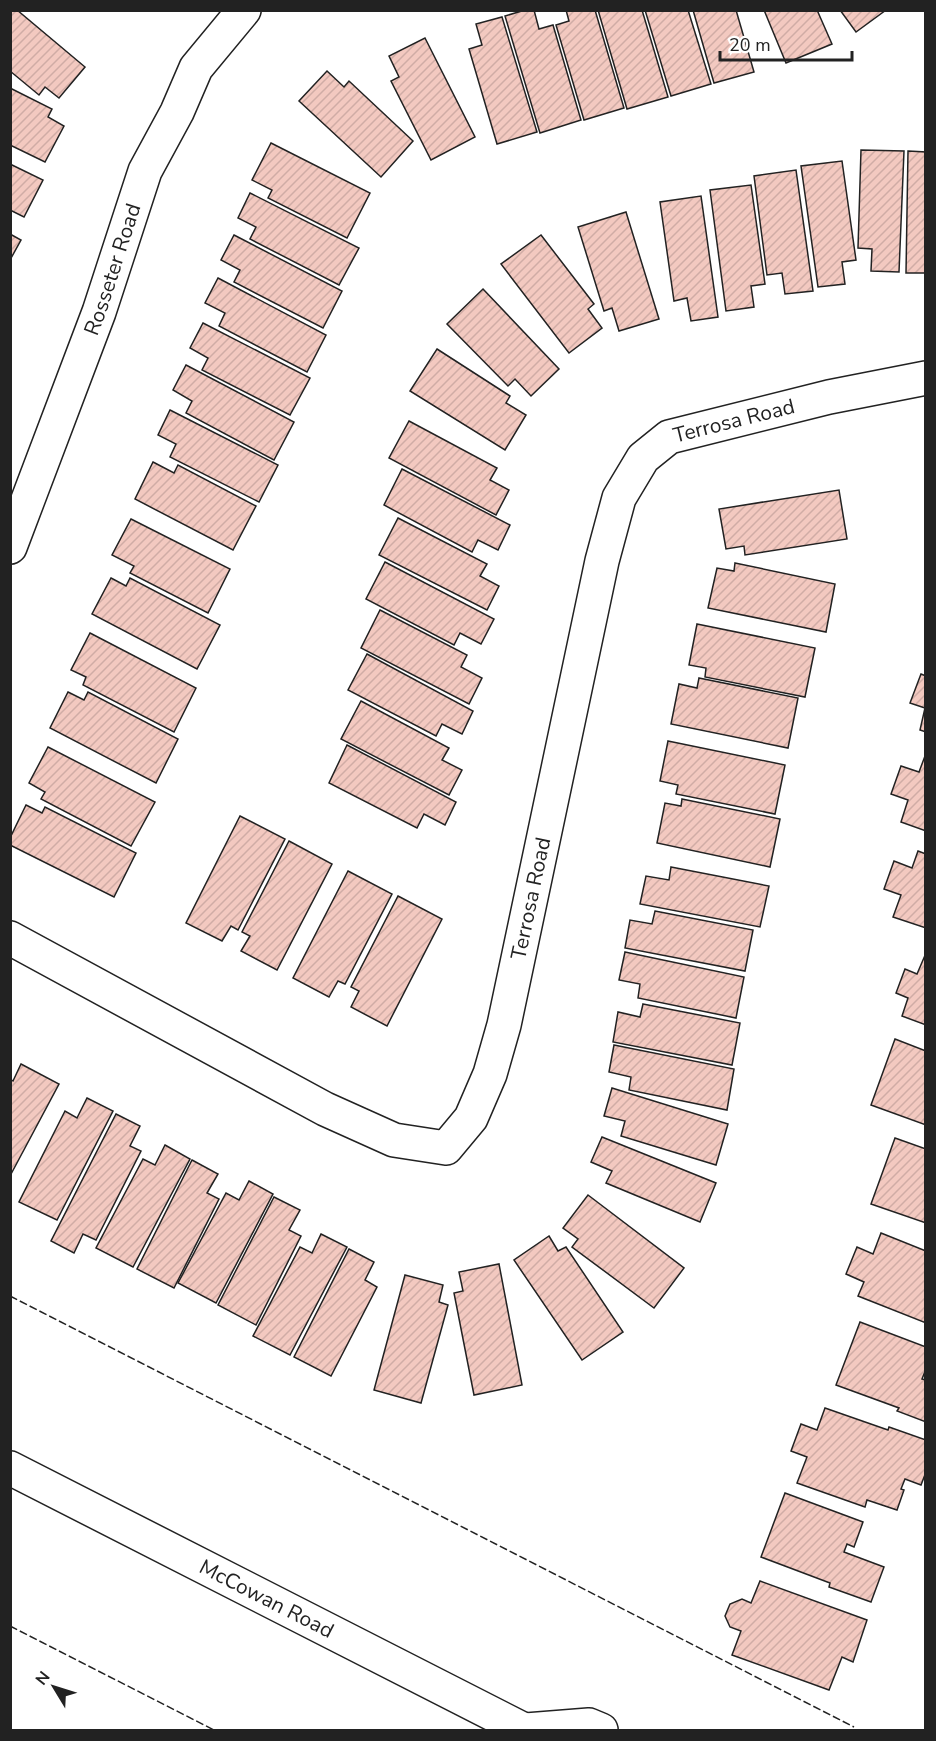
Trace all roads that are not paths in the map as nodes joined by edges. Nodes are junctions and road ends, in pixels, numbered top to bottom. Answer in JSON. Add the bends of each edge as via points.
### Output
{"nodes":[{"id":1,"x":244,"y":10,"type":"edge"},
{"id":2,"x":926,"y":378,"type":"edge"},
{"id":3,"x":10,"y":547,"type":"edge"},
{"id":4,"x":10,"y":938,"type":"edge"},
{"id":5,"x":10,"y":1468,"type":"edge"},
{"id":6,"x":525,"y":1731,"type":"edge"},
{"id":7,"x":602,"y":1731,"type":"edge"}],
"edges":[{"from":1,"to":3,"type":"street","name":"Rosseter Road","via":[[196,68],[146,171],[99,312]]},
{"from":2,"to":4,"type":"street","name":"Terrosa Road","via":[[829,397],[669,437],[643,458],[619,498],[602,561],[490,1074],[471,1118],[446,1148],[394,1140],[325,1109]]},
{"from":5,"to":6,"type":"street","name":"McCowan Road"},
{"from":6,"to":7,"type":"street","name":"McCowan Road","via":[[589,1725]]}]}
